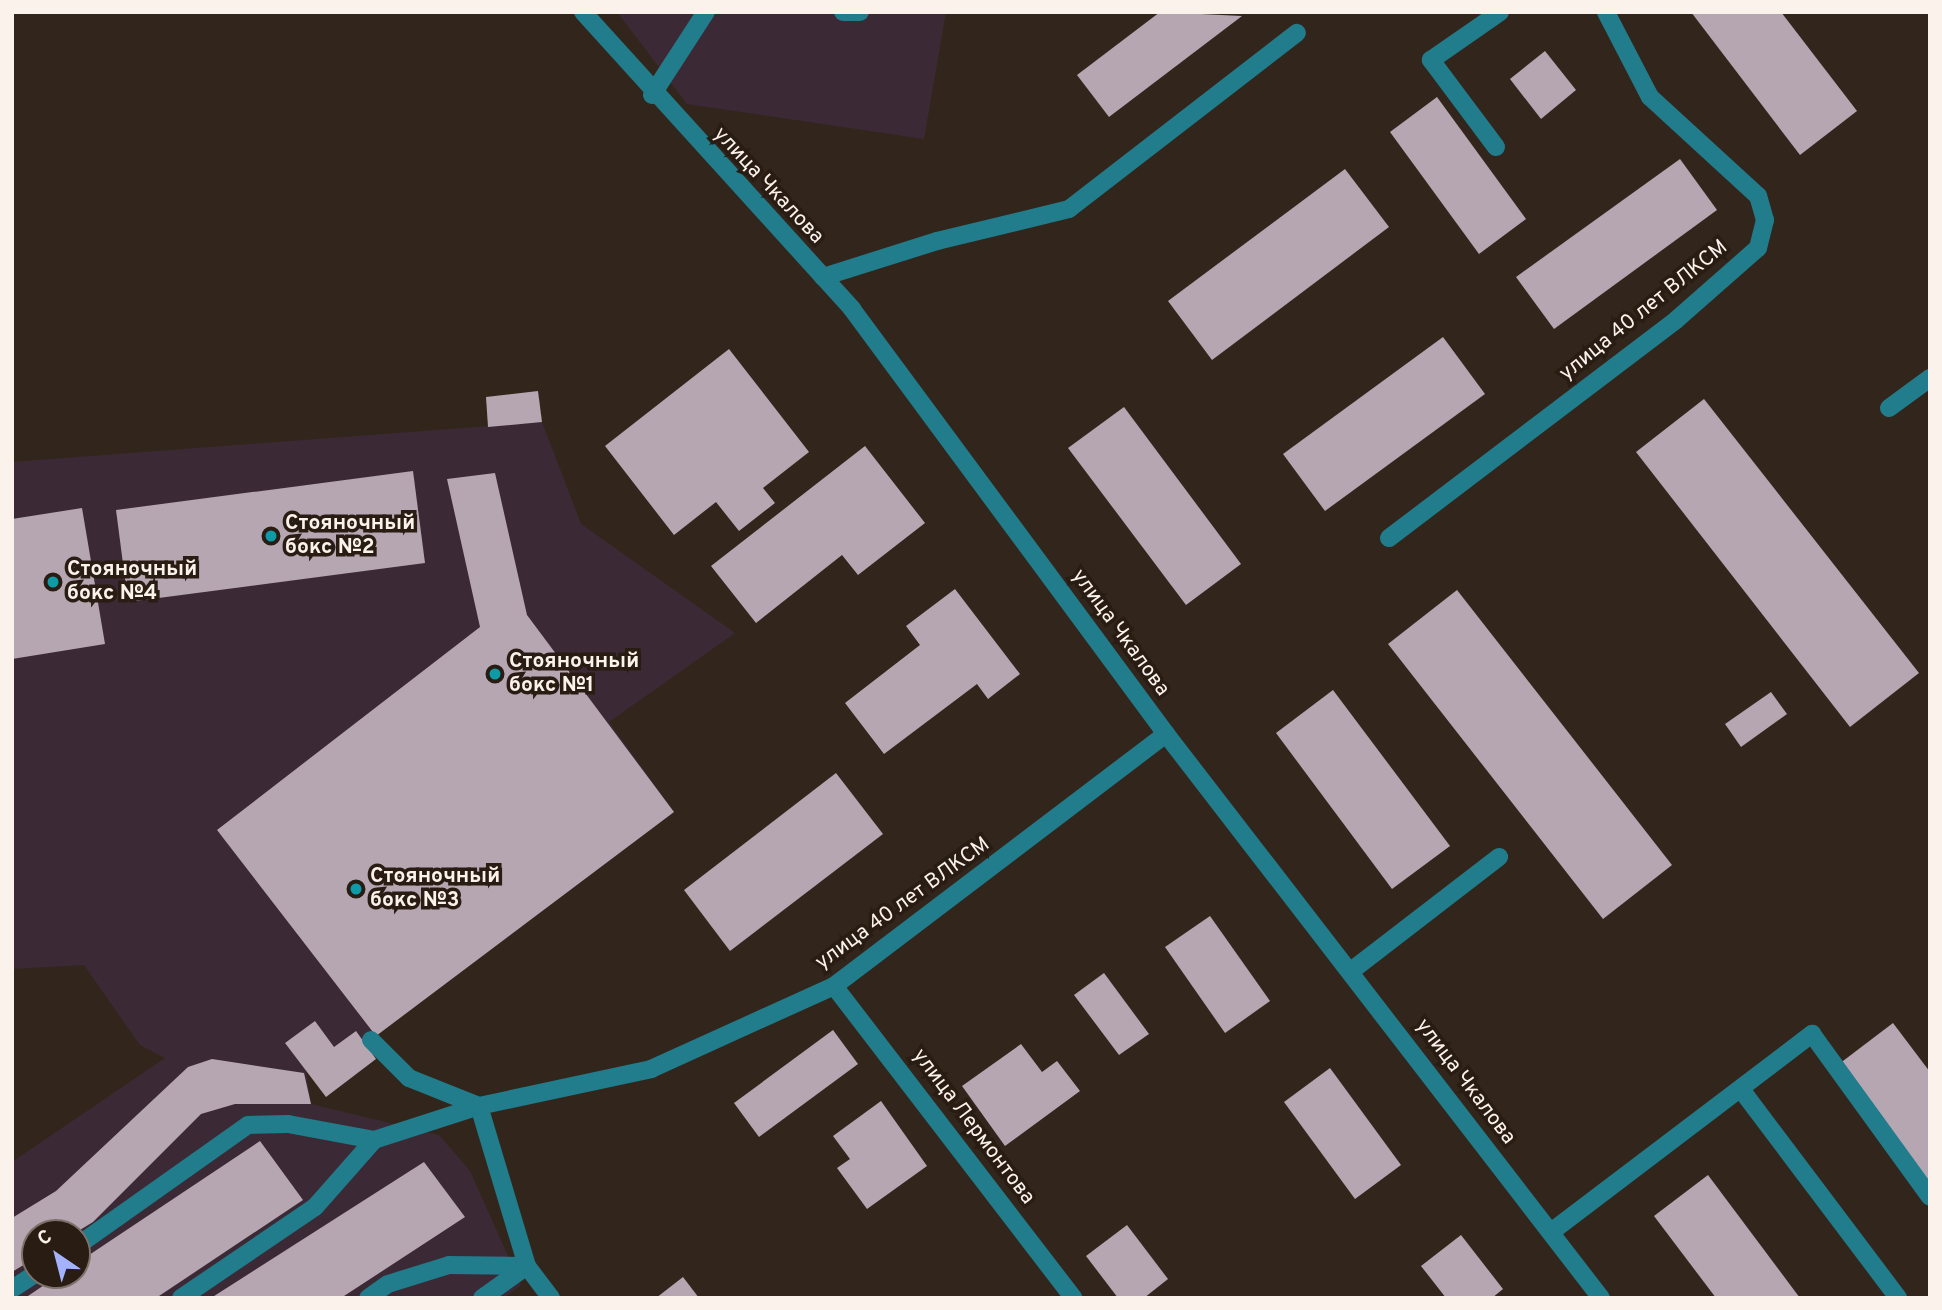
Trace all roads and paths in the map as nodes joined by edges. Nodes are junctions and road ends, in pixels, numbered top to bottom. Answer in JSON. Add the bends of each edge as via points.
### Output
{"nodes":[{"id":1,"x":583,"y":12,"type":"edge"},
{"id":2,"x":706,"y":12,"type":"edge"},
{"id":3,"x":843,"y":12,"type":"edge"},
{"id":4,"x":860,"y":12,"type":"edge"},
{"id":5,"x":1500,"y":12,"type":"edge"},
{"id":6,"x":1606,"y":12,"type":"edge"},
{"id":7,"x":1297,"y":33,"type":"dead end"},
{"id":8,"x":652,"y":94,"type":"junction"},
{"id":9,"x":1496,"y":147,"type":"dead end"},
{"id":10,"x":823,"y":277,"type":"junction"},
{"id":11,"x":1930,"y":378,"type":"edge"},
{"id":12,"x":1889,"y":408,"type":"dead end"},
{"id":13,"x":1389,"y":538,"type":"dead end"},
{"id":14,"x":1166,"y":734,"type":"junction"},
{"id":15,"x":1499,"y":857,"type":"dead end"},
{"id":16,"x":1351,"y":971,"type":"junction"},
{"id":17,"x":834,"y":986,"type":"junction"},
{"id":18,"x":371,"y":1040,"type":"dead end"},
{"id":19,"x":1743,"y":1091,"type":"junction"},
{"id":20,"x":479,"y":1105,"type":"junction"},
{"id":21,"x":374,"y":1140,"type":"junction"},
{"id":22,"x":1930,"y":1197,"type":"edge"},
{"id":23,"x":1551,"y":1232,"type":"junction"},
{"id":24,"x":91,"y":1236,"type":"edge"},
{"id":25,"x":527,"y":1266,"type":"junction"},
{"id":26,"x":181,"y":1298,"type":"edge"},
{"id":27,"x":368,"y":1298,"type":"edge"},
{"id":28,"x":482,"y":1298,"type":"edge"},
{"id":29,"x":551,"y":1298,"type":"edge"},
{"id":30,"x":1073,"y":1298,"type":"edge"},
{"id":31,"x":1601,"y":1298,"type":"edge"},
{"id":32,"x":1898,"y":1298,"type":"edge"}],
"edges":[{"from":1,"to":8,"type":"street","name":"улица Чкалова"},
{"from":2,"to":8,"type":"street"},
{"from":3,"to":4,"type":"street"},
{"from":5,"to":9,"type":"street","via":[[1431,60]]},
{"from":6,"to":13,"type":"street","name":"улица 40 лет ВЛКСМ","via":[[1650,97],[1758,196],[1765,220],[1758,248],[1676,320]]},
{"from":7,"to":10,"type":"street","via":[[1069,209],[937,240]]},
{"from":8,"to":10,"type":"street","name":"улица Чкалова"},
{"from":10,"to":14,"type":"street","name":"улица Чкалова"},
{"from":11,"to":12,"type":"street"},
{"from":14,"to":16,"type":"street","name":"улица Чкалова"},
{"from":14,"to":17,"type":"street","name":"улица 40 лет ВЛКСМ"},
{"from":15,"to":16,"type":"street"},
{"from":16,"to":23,"type":"street","name":"улица Чкалова"},
{"from":17,"to":20,"type":"street","name":"улица 40 лет ВЛКСМ","via":[[651,1069]]},
{"from":17,"to":30,"type":"street","name":"улица Лермонтова"},
{"from":18,"to":20,"type":"street","via":[[409,1078]]},
{"from":19,"to":22,"type":"street","via":[[1812,1034]]},
{"from":19,"to":23,"type":"street"},
{"from":19,"to":32,"type":"street"},
{"from":20,"to":21,"type":"street","name":"улица 40 лет ВЛКСМ"},
{"from":20,"to":25,"type":"street"},
{"from":21,"to":24,"type":"street","via":[[288,1124],[248,1125]]},
{"from":21,"to":26,"type":"street","via":[[315,1207]]},
{"from":23,"to":31,"type":"street","name":"улица Чкалова"},
{"from":25,"to":27,"type":"street","via":[[449,1265],[388,1284]]},
{"from":25,"to":28,"type":"street"},
{"from":25,"to":29,"type":"street"}]}
